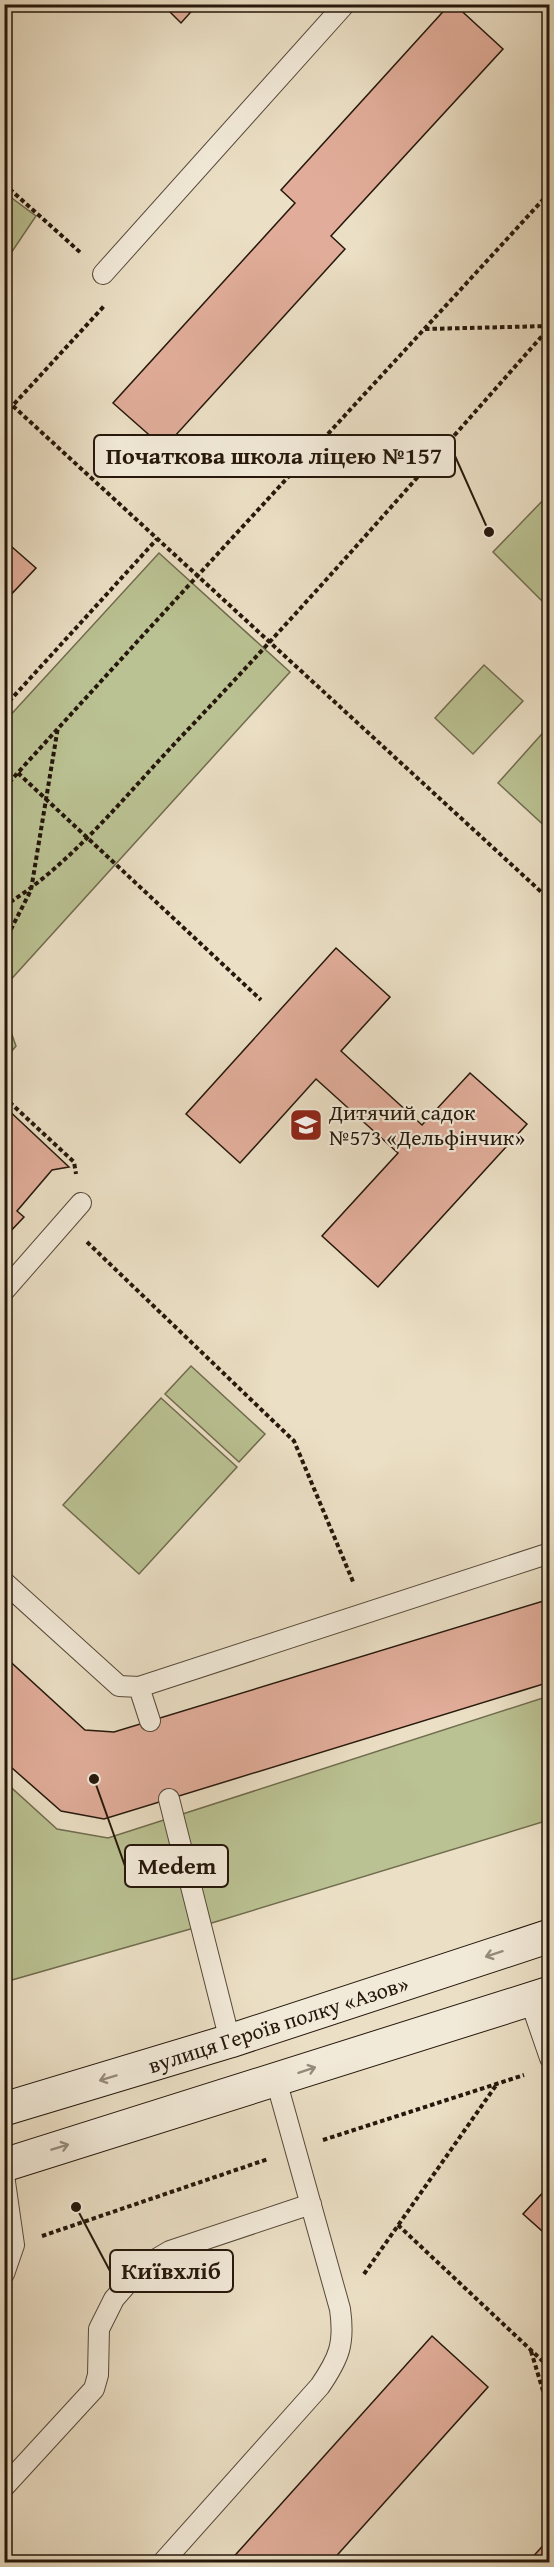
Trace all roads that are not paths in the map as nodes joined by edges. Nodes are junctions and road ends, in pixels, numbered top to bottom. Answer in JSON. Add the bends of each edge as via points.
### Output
{"nodes":[{"id":1,"x":345,"y":4,"type":"edge"},
{"id":2,"x":103,"y":274,"type":"road end"},
{"id":3,"x":81,"y":1203,"type":"road end"},
{"id":4,"x":4,"y":1291,"type":"edge"},
{"id":5,"x":549,"y":1553,"type":"edge"},
{"id":6,"x":4,"y":1582,"type":"edge"},
{"id":7,"x":139,"y":1687,"type":"junction"},
{"id":8,"x":150,"y":1721,"type":"dead end"},
{"id":9,"x":169,"y":1799,"type":"dead end"},
{"id":10,"x":549,"y":1936,"type":"edge"},
{"id":11,"x":540,"y":1996,"type":"edge"},
{"id":12,"x":230,"y":2041,"type":"junction"},
{"id":13,"x":549,"y":2058,"type":"edge"},
{"id":14,"x":276,"y":2080,"type":"junction"},
{"id":15,"x":4,"y":2109,"type":"edge"},
{"id":16,"x":4,"y":2165,"type":"edge"},
{"id":17,"x":4,"y":2175,"type":"edge"},
{"id":18,"x":311,"y":2204,"type":"junction"},
{"id":19,"x":4,"y":2274,"type":"edge"},
{"id":20,"x":4,"y":2487,"type":"edge"},
{"id":21,"x":163,"y":2562,"type":"edge"}],
"edges":[{"from":1,"to":2,"type":"lane"},
{"from":3,"to":4,"type":"lane"},
{"from":5,"to":7,"type":"lane"},
{"from":6,"to":7,"type":"lane","via":[[119,1686]]},
{"from":7,"to":8,"type":"lane"},
{"from":9,"to":12,"type":"lane"},
{"from":10,"to":12,"type":"main road","name":"вулиця Героїв полку «Азов»","one_way":true},
{"from":11,"to":13,"type":"lane"},
{"from":14,"to":11,"type":"main road","one_way":true},
{"from":12,"to":15,"type":"main road","name":"вулиця Героїв полку «Азов»","one_way":true},
{"from":16,"to":14,"type":"main road","one_way":true},
{"from":14,"to":18,"type":"lane"},
{"from":17,"to":19,"type":"lane","via":[[14,2245]]},
{"from":18,"to":20,"type":"lane","via":[[170,2251],[141,2268],[114,2299],[99,2329],[94,2389]]},
{"from":18,"to":21,"type":"lane","via":[[339,2309],[343,2333],[338,2360],[320,2386]]}]}
